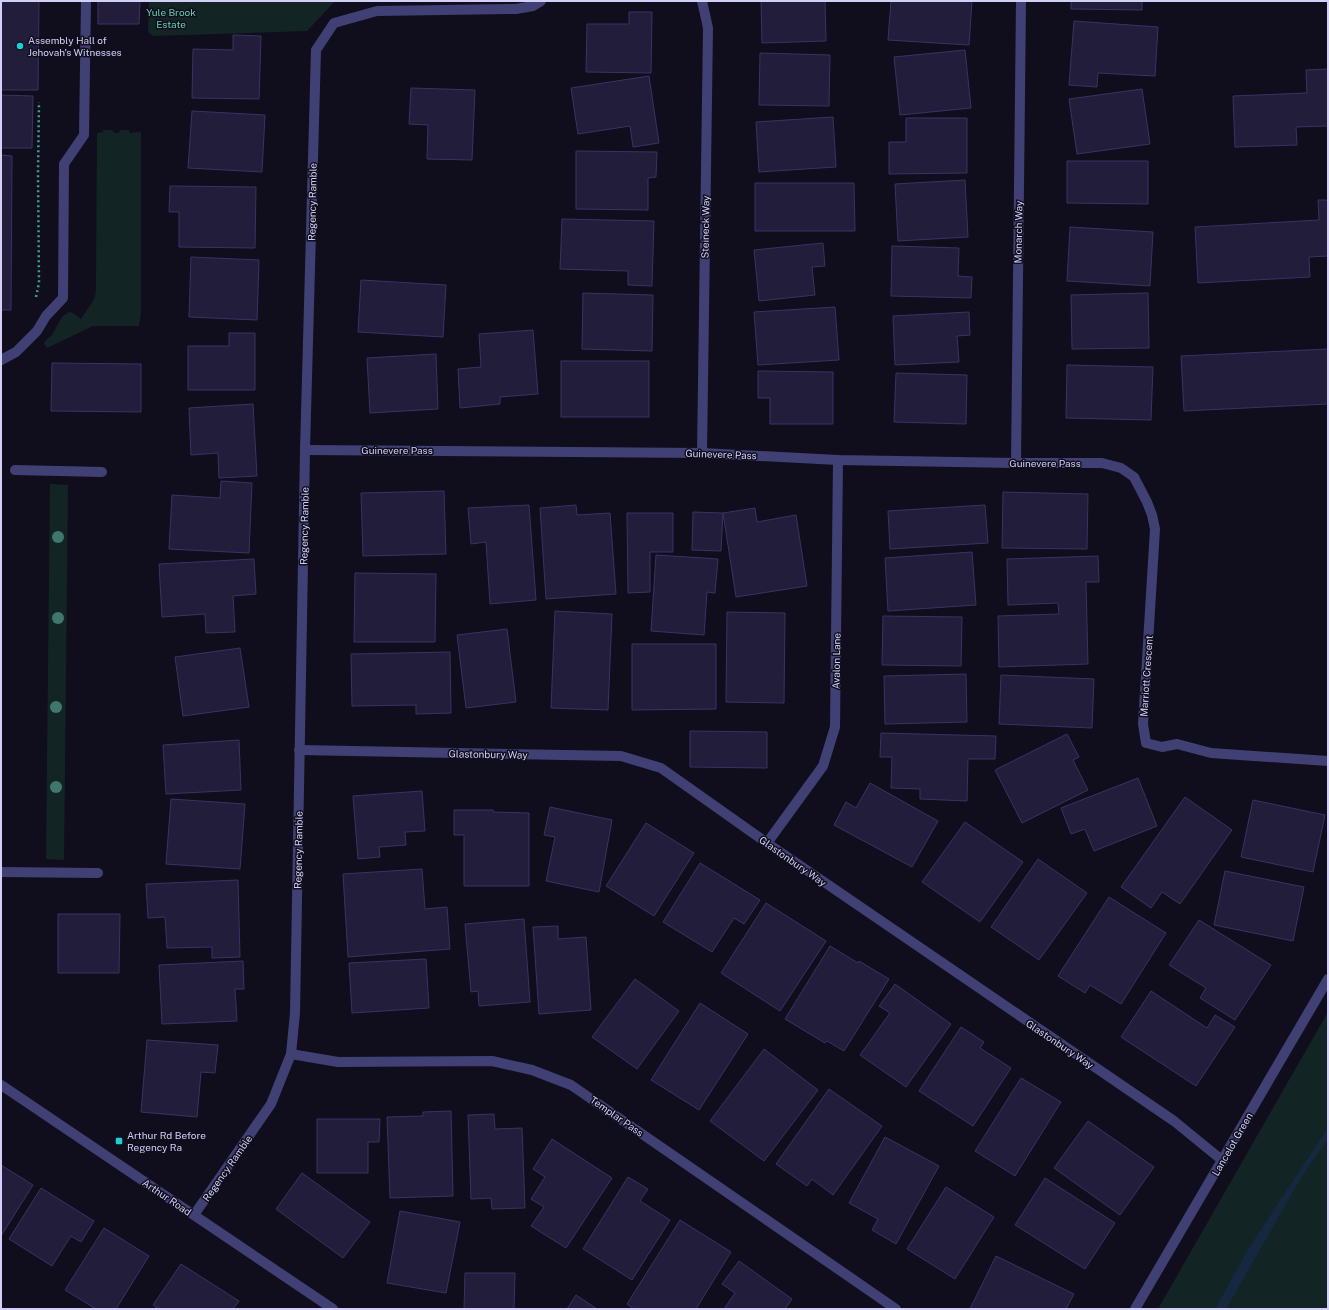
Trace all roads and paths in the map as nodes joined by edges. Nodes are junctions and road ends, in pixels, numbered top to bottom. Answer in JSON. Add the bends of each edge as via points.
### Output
{"nodes":[{"id":1,"x":86,"y":1,"type":"edge"},
{"id":2,"x":540,"y":1,"type":"edge"},
{"id":3,"x":702,"y":1,"type":"edge"},
{"id":4,"x":1021,"y":1,"type":"edge"},
{"id":5,"x":38,"y":102,"type":"dead end"},
{"id":6,"x":36,"y":299,"type":"dead end"},
{"id":7,"x":1,"y":360,"type":"edge"},
{"id":8,"x":305,"y":450,"type":"junction"},
{"id":9,"x":702,"y":453,"type":"junction"},
{"id":10,"x":838,"y":460,"type":"junction"},
{"id":11,"x":1016,"y":463,"type":"junction"},
{"id":12,"x":15,"y":470,"type":"dead end"},
{"id":13,"x":102,"y":472,"type":"dead end"},
{"id":14,"x":1134,"y":477,"type":"joint"},
{"id":15,"x":299,"y":750,"type":"junction"},
{"id":16,"x":1328,"y":762,"type":"edge"},
{"id":17,"x":767,"y":843,"type":"junction"},
{"id":18,"x":1,"y":872,"type":"edge"},
{"id":19,"x":98,"y":873,"type":"dead end"},
{"id":20,"x":1328,"y":979,"type":"edge"},
{"id":21,"x":291,"y":1054,"type":"junction"},
{"id":22,"x":1,"y":1085,"type":"edge"},
{"id":23,"x":1223,"y":1161,"type":"junction"},
{"id":24,"x":194,"y":1215,"type":"junction"},
{"id":25,"x":321,"y":1306,"type":"edge"},
{"id":26,"x":332,"y":1309,"type":"edge"},
{"id":27,"x":896,"y":1309,"type":"edge"},
{"id":28,"x":1135,"y":1309,"type":"edge"}],
"edges":[{"from":1,"to":7,"type":"street","via":[[84,135],[64,164],[63,298],[46,316],[37,331],[16,352]]},
{"from":2,"to":8,"type":"street","name":"Regency Ramble","via":[[533,6],[516,9],[377,11],[334,24],[316,50]]},
{"from":3,"to":9,"type":"street","name":"Steineck Way","via":[[708,28]]},
{"from":4,"to":11,"type":"street","name":"Monarch Way"},
{"from":5,"to":6,"type":"path","via":[[39,283]]},
{"from":8,"to":9,"type":"street","name":"Guinevere Pass"},
{"from":8,"to":15,"type":"street","name":"Regency Ramble"},
{"from":9,"to":10,"type":"street","name":"Guinevere Pass"},
{"from":10,"to":11,"type":"street","name":"Guinevere Pass"},
{"from":10,"to":17,"type":"street","name":"Avalon Lane","via":[[835,727],[823,766]]},
{"from":11,"to":14,"type":"street","name":"Guinevere Pass","via":[[1102,463],[1121,468]]},
{"from":12,"to":13,"type":"street"},
{"from":14,"to":16,"type":"street","name":"Marriott Crescent","via":[[1147,502],[1155,529],[1143,724],[1146,743],[1162,747],[1177,744],[1211,753]]},
{"from":15,"to":17,"type":"street","name":"Glastonbury Way","via":[[621,756],[661,768]]},
{"from":15,"to":21,"type":"street","name":"Regency Ramble","via":[[295,1013]]},
{"from":17,"to":23,"type":"street","name":"Glastonbury Way","via":[[1174,1121]]},
{"from":18,"to":19,"type":"street"},
{"from":20,"to":23,"type":"street","name":"Lancelot Green"},
{"from":21,"to":24,"type":"street","name":"Regency Ramble","via":[[271,1104]]},
{"from":21,"to":27,"type":"street","name":"Templar Pass","via":[[338,1062],[492,1062],[532,1070],[571,1085]]},
{"from":22,"to":24,"type":"street","name":"Arthur Road"},
{"from":23,"to":28,"type":"street","name":"Lancelot Green"},
{"from":24,"to":25,"type":"street","name":"Arthur Road"},
{"from":25,"to":26,"type":"street","name":"Arthur Road"}]}
